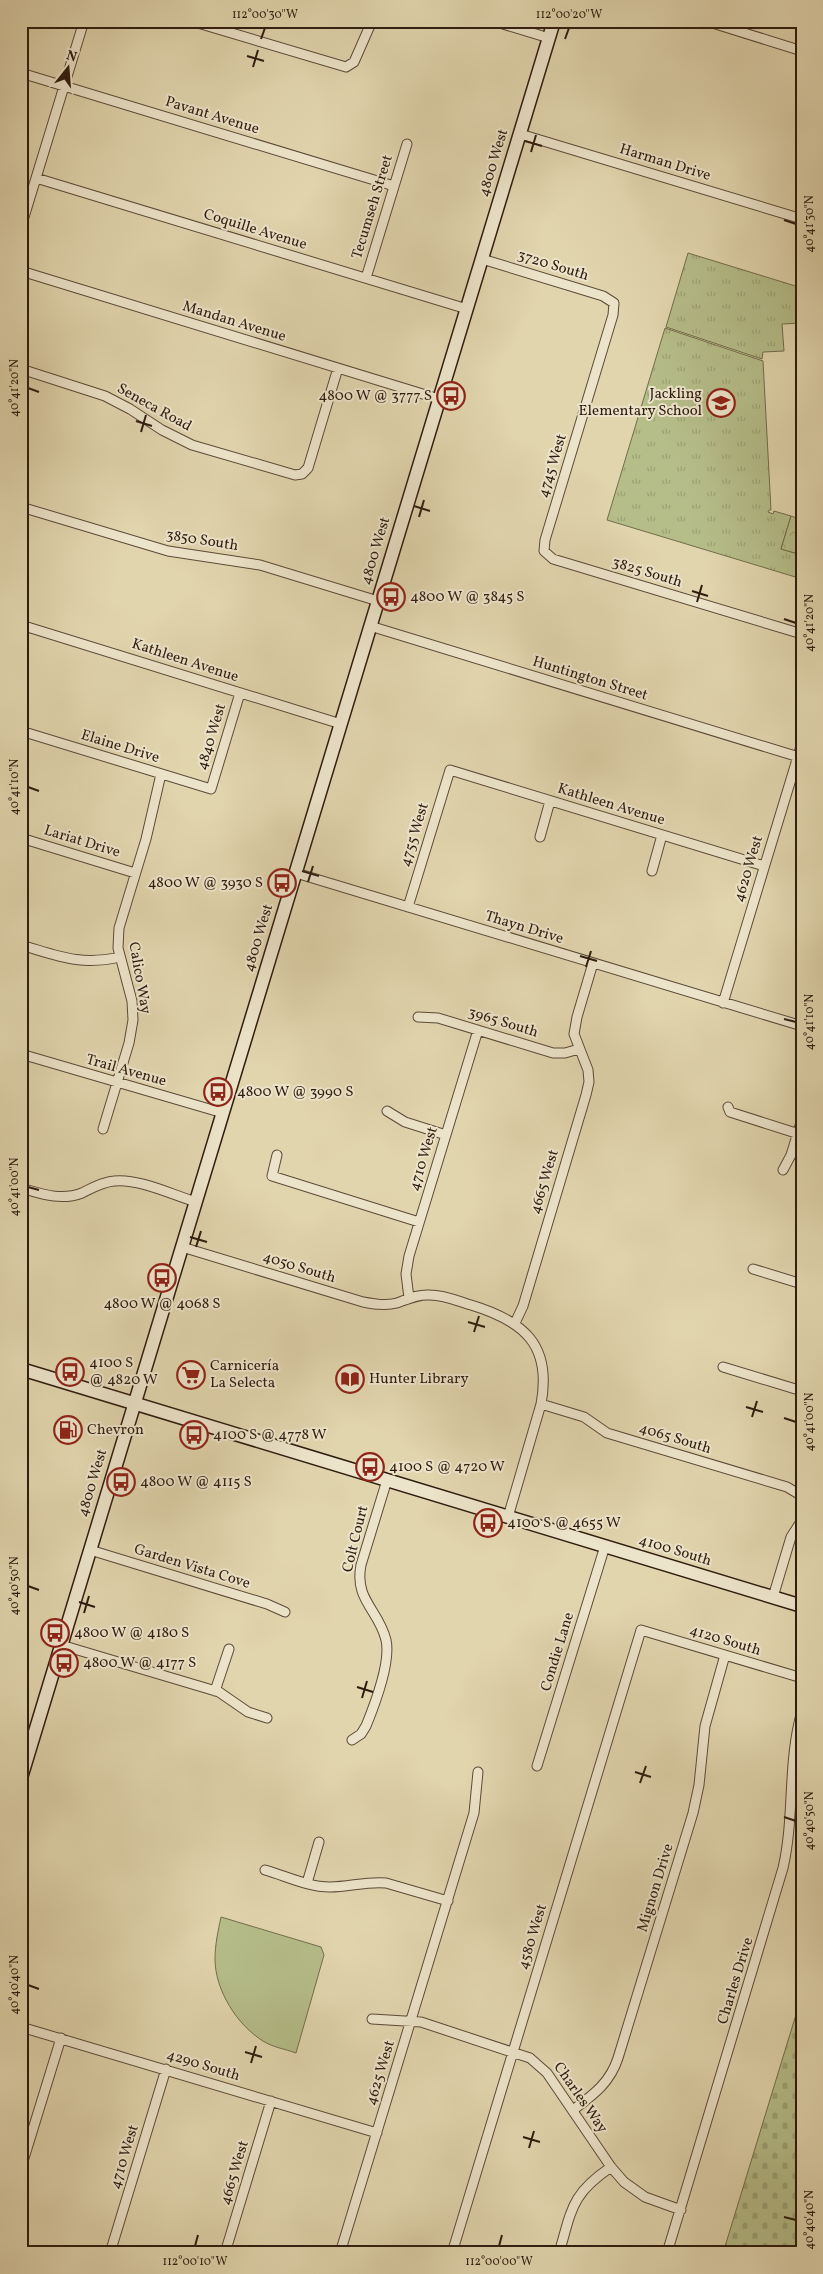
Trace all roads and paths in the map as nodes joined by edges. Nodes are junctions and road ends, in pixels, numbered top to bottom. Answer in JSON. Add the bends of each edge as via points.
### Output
{"nodes":[{"id":1,"x":84,"y":21,"type":"edge"},
{"id":2,"x":191,"y":21,"type":"edge"},
{"id":3,"x":372,"y":21,"type":"edge"},
{"id":4,"x":493,"y":21,"type":"edge"},
{"id":5,"x":554,"y":21,"type":"edge"},
{"id":6,"x":706,"y":21,"type":"edge"},
{"id":7,"x":549,"y":38,"type":"junction"},
{"id":8,"x":802,"y":51,"type":"edge"},
{"id":9,"x":21,"y":73,"type":"edge"},
{"id":10,"x":64,"y":86,"type":"junction"},
{"id":11,"x":520,"y":134,"type":"junction"},
{"id":12,"x":407,"y":144,"type":"dead end"},
{"id":13,"x":36,"y":178,"type":"junction"},
{"id":14,"x":394,"y":186,"type":"junction"},
{"id":15,"x":802,"y":219,"type":"edge"},
{"id":16,"x":21,"y":227,"type":"edge"},
{"id":17,"x":482,"y":259,"type":"junction"},
{"id":18,"x":21,"y":272,"type":"edge"},
{"id":19,"x":366,"y":278,"type":"junction"},
{"id":20,"x":614,"y":303,"type":"joint"},
{"id":21,"x":467,"y":309,"type":"junction"},
{"id":22,"x":338,"y":368,"type":"junction"},
{"id":23,"x":21,"y":369,"type":"edge"},
{"id":24,"x":439,"y":399,"type":"junction"},
{"id":25,"x":21,"y":507,"type":"edge"},
{"id":26,"x":544,"y":551,"type":"joint"},
{"id":27,"x":378,"y":601,"type":"junction"},
{"id":28,"x":21,"y":625,"type":"edge"},
{"id":29,"x":370,"y":626,"type":"junction"},
{"id":30,"x":802,"y":634,"type":"edge"},
{"id":31,"x":240,"y":693,"type":"junction"},
{"id":32,"x":341,"y":724,"type":"junction"},
{"id":33,"x":21,"y":731,"type":"edge"},
{"id":34,"x":802,"y":743,"type":"edge"},
{"id":35,"x":800,"y":757,"type":"edge"},
{"id":36,"x":450,"y":770,"type":"joint"},
{"id":37,"x":161,"y":774,"type":"junction"},
{"id":38,"x":211,"y":789,"type":"joint"},
{"id":39,"x":550,"y":801,"type":"junction"},
{"id":40,"x":662,"y":835,"type":"junction"},
{"id":41,"x":540,"y":837,"type":"dead end"},
{"id":42,"x":21,"y":838,"type":"edge"},
{"id":43,"x":764,"y":866,"type":"junction"},
{"id":44,"x":652,"y":871,"type":"dead end"},
{"id":45,"x":135,"y":873,"type":"junction"},
{"id":46,"x":296,"y":873,"type":"junction"},
{"id":47,"x":408,"y":907,"type":"junction"},
{"id":48,"x":21,"y":945,"type":"edge"},
{"id":49,"x":120,"y":957,"type":"junction"},
{"id":50,"x":593,"y":963,"type":"junction"},
{"id":51,"x":723,"y":1003,"type":"junction"},
{"id":52,"x":418,"y":1017,"type":"dead end"},
{"id":53,"x":802,"y":1026,"type":"edge"},
{"id":54,"x":478,"y":1030,"type":"junction"},
{"id":55,"x":579,"y":1049,"type":"junction"},
{"id":56,"x":21,"y":1054,"type":"edge"},
{"id":57,"x":117,"y":1082,"type":"junction"},
{"id":58,"x":728,"y":1107,"type":"dead end"},
{"id":59,"x":387,"y":1110,"type":"dead end"},
{"id":60,"x":223,"y":1113,"type":"junction"},
{"id":61,"x":802,"y":1119,"type":"edge"},
{"id":62,"x":103,"y":1129,"type":"dead end"},
{"id":63,"x":800,"y":1134,"type":"edge"},
{"id":64,"x":446,"y":1135,"type":"junction"},
{"id":65,"x":277,"y":1155,"type":"dead end"},
{"id":66,"x":783,"y":1170,"type":"dead end"},
{"id":67,"x":21,"y":1188,"type":"edge"},
{"id":68,"x":196,"y":1202,"type":"junction"},
{"id":69,"x":419,"y":1222,"type":"junction"},
{"id":70,"x":182,"y":1247,"type":"junction"},
{"id":71,"x":753,"y":1269,"type":"dead end"},
{"id":72,"x":802,"y":1284,"type":"edge"},
{"id":73,"x":409,"y":1298,"type":"junction"},
{"id":74,"x":515,"y":1323,"type":"junction"},
{"id":75,"x":723,"y":1367,"type":"dead end"},
{"id":76,"x":21,"y":1369,"type":"edge"},
{"id":77,"x":802,"y":1391,"type":"edge"},
{"id":78,"x":134,"y":1404,"type":"junction"},
{"id":79,"x":542,"y":1404,"type":"junction"},
{"id":80,"x":386,"y":1480,"type":"junction"},
{"id":81,"x":802,"y":1496,"type":"edge"},
{"id":82,"x":508,"y":1517,"type":"junction"},
{"id":83,"x":802,"y":1520,"type":"edge"},
{"id":84,"x":605,"y":1546,"type":"junction"},
{"id":85,"x":90,"y":1550,"type":"junction"},
{"id":86,"x":773,"y":1597,"type":"junction"},
{"id":87,"x":802,"y":1606,"type":"edge"},
{"id":88,"x":285,"y":1612,"type":"dead end"},
{"id":89,"x":641,"y":1630,"type":"joint"},
{"id":90,"x":62,"y":1645,"type":"junction"},
{"id":91,"x":229,"y":1650,"type":"dead end"},
{"id":92,"x":725,"y":1655,"type":"junction"},
{"id":93,"x":802,"y":1678,"type":"edge"},
{"id":94,"x":215,"y":1691,"type":"junction"},
{"id":95,"x":802,"y":1711,"type":"edge"},
{"id":96,"x":267,"y":1718,"type":"dead end"},
{"id":97,"x":352,"y":1740,"type":"dead end"},
{"id":98,"x":537,"y":1766,"type":"dead end"},
{"id":99,"x":478,"y":1772,"type":"dead end"},
{"id":100,"x":21,"y":1778,"type":"edge"},
{"id":101,"x":319,"y":1842,"type":"dead end"},
{"id":102,"x":265,"y":1870,"type":"dead end"},
{"id":103,"x":307,"y":1883,"type":"junction"},
{"id":104,"x":448,"y":1901,"type":"junction"},
{"id":105,"x":372,"y":2020,"type":"dead end"},
{"id":106,"x":411,"y":2020,"type":"junction"},
{"id":107,"x":21,"y":2027,"type":"edge"},
{"id":108,"x":61,"y":2038,"type":"junction"},
{"id":109,"x":513,"y":2051,"type":"junction"},
{"id":110,"x":166,"y":2069,"type":"junction"},
{"id":111,"x":271,"y":2101,"type":"junction"},
{"id":112,"x":573,"y":2110,"type":"junction"},
{"id":113,"x":377,"y":2133,"type":"junction"},
{"id":114,"x":611,"y":2167,"type":"junction"},
{"id":115,"x":21,"y":2168,"type":"edge"},
{"id":116,"x":681,"y":2210,"type":"junction"},
{"id":117,"x":110,"y":2253,"type":"edge"},
{"id":118,"x":225,"y":2253,"type":"edge"},
{"id":119,"x":340,"y":2253,"type":"edge"},
{"id":120,"x":452,"y":2253,"type":"edge"},
{"id":121,"x":559,"y":2253,"type":"edge"},
{"id":122,"x":667,"y":2253,"type":"edge"}],
"edges":[{"from":1,"to":10,"type":"street"},
{"from":2,"to":3,"type":"street","via":[[346,67],[354,62]]},
{"from":4,"to":7,"type":"street"},
{"from":5,"to":7,"type":"main road","name":"4800 West"},
{"from":6,"to":8,"type":"street"},
{"from":7,"to":11,"type":"main road","name":"4800 West"},
{"from":9,"to":10,"type":"street","name":"Pavant Avenue"},
{"from":10,"to":13,"type":"street"},
{"from":10,"to":14,"type":"street","name":"Pavant Avenue"},
{"from":11,"to":15,"type":"street","name":"Harman Drive"},
{"from":11,"to":17,"type":"main road","name":"4800 West"},
{"from":12,"to":14,"type":"street","name":"Tecumseh Street"},
{"from":13,"to":16,"type":"street"},
{"from":13,"to":19,"type":"street","name":"Coquille Avenue"},
{"from":14,"to":19,"type":"street","name":"Tecumseh Street"},
{"from":17,"to":20,"type":"street","name":"3720 South","via":[[603,296]]},
{"from":17,"to":21,"type":"main road","name":"4800 West"},
{"from":18,"to":22,"type":"street","name":"Mandan Avenue"},
{"from":19,"to":21,"type":"street","name":"Coquille Avenue"},
{"from":20,"to":26,"type":"street","name":"4745 West"},
{"from":21,"to":24,"type":"main road","name":"4800 West"},
{"from":22,"to":23,"type":"street","name":"Seneca Road","via":[[308,468],[302,474],[288,474],[192,445],[105,396]]},
{"from":22,"to":24,"type":"street","name":"Mandan Avenue"},
{"from":24,"to":27,"type":"main road","name":"4800 West"},
{"from":25,"to":27,"type":"street","name":"3850 South","via":[[168,551],[260,565]]},
{"from":26,"to":30,"type":"street","name":"3825 South","via":[[553,559]]},
{"from":27,"to":29,"type":"main road","name":"4800 West"},
{"from":28,"to":31,"type":"street","name":"Kathleen Avenue"},
{"from":29,"to":32,"type":"main road","name":"4800 West"},
{"from":29,"to":35,"type":"street","name":"Huntington Street"},
{"from":31,"to":32,"type":"street","name":"Kathleen Avenue"},
{"from":31,"to":38,"type":"street","name":"4840 West"},
{"from":32,"to":46,"type":"main road","name":"4800 West"},
{"from":33,"to":37,"type":"street","name":"Elaine Drive"},
{"from":34,"to":35,"type":"street","name":"4620 West"},
{"from":35,"to":43,"type":"street","name":"4620 West"},
{"from":36,"to":39,"type":"street","name":"Kathleen Avenue"},
{"from":36,"to":47,"type":"street","name":"4755 West"},
{"from":37,"to":38,"type":"street","name":"Elaine Drive"},
{"from":37,"to":45,"type":"street","name":"Calico Way"},
{"from":39,"to":40,"type":"street","name":"Kathleen Avenue"},
{"from":39,"to":41,"type":"street"},
{"from":40,"to":43,"type":"street","name":"Kathleen Avenue"},
{"from":40,"to":44,"type":"street"},
{"from":42,"to":45,"type":"street","name":"Lariat Drive"},
{"from":43,"to":51,"type":"street","name":"4620 West"},
{"from":45,"to":49,"type":"street","name":"Calico Way","via":[[119,928]]},
{"from":46,"to":47,"type":"street","name":"Thayn Drive"},
{"from":46,"to":60,"type":"main road","name":"4800 West"},
{"from":47,"to":50,"type":"street","name":"Thayn Drive"},
{"from":48,"to":49,"type":"street","via":[[79,961]]},
{"from":49,"to":57,"type":"street","name":"Calico Way","via":[[131,996],[133,1020]]},
{"from":50,"to":51,"type":"street","name":"Thayn Drive"},
{"from":50,"to":55,"type":"street","name":"4665 West","via":[[575,1026]]},
{"from":51,"to":53,"type":"street","name":"Thayn Drive"},
{"from":52,"to":54,"type":"street","name":"3965 South","via":[[438,1018]]},
{"from":54,"to":55,"type":"street","name":"3965 South","via":[[557,1054]]},
{"from":54,"to":64,"type":"street","name":"4710 West"},
{"from":55,"to":74,"type":"street","name":"4665 West","via":[[588,1070],[586,1095]]},
{"from":56,"to":57,"type":"street","name":"Trail Avenue"},
{"from":57,"to":60,"type":"street","name":"Trail Avenue"},
{"from":57,"to":62,"type":"street","name":"Calico Way"},
{"from":58,"to":63,"type":"street","via":[[730,1112]]},
{"from":59,"to":64,"type":"street","via":[[405,1122]]},
{"from":60,"to":68,"type":"main road","name":"4800 West"},
{"from":61,"to":63,"type":"street"},
{"from":63,"to":66,"type":"street"},
{"from":64,"to":69,"type":"street","name":"4710 West"},
{"from":65,"to":69,"type":"street","via":[[272,1176]]},
{"from":67,"to":68,"type":"street","via":[[62,1197],[120,1180]]},
{"from":68,"to":70,"type":"main road","name":"4800 West"},
{"from":69,"to":73,"type":"street","name":"4710 West","via":[[406,1274]]},
{"from":70,"to":73,"type":"street","name":"4050 South","via":[[363,1302],[387,1305]]},
{"from":70,"to":78,"type":"main road","name":"4800 West"},
{"from":71,"to":72,"type":"street"},
{"from":73,"to":74,"type":"street","name":"4050 South","via":[[441,1296],[490,1311]]},
{"from":74,"to":79,"type":"street","via":[[539,1355],[544,1376]]},
{"from":75,"to":77,"type":"street"},
{"from":76,"to":78,"type":"main road","name":"4100 South"},
{"from":78,"to":80,"type":"main road","name":"4100 South"},
{"from":78,"to":85,"type":"main road","name":"4800 West"},
{"from":79,"to":81,"type":"street","name":"4065 South","via":[[584,1417],[607,1433],[787,1487]]},
{"from":79,"to":82,"type":"street"},
{"from":80,"to":82,"type":"main road","name":"4100 South"},
{"from":80,"to":97,"type":"street","name":"Colt Court","via":[[359,1579],[364,1600],[384,1634],[386,1660],[366,1726]]},
{"from":82,"to":84,"type":"main road","name":"4100 South"},
{"from":83,"to":86,"type":"street","via":[[791,1537]]},
{"from":84,"to":86,"type":"main road","name":"4100 South"},
{"from":84,"to":98,"type":"street","name":"Condie Lane"},
{"from":85,"to":88,"type":"street","name":"Garden Vista Cove"},
{"from":85,"to":90,"type":"main road","name":"4800 West"},
{"from":86,"to":87,"type":"main road","name":"4100 South"},
{"from":89,"to":92,"type":"street","name":"4120 South"},
{"from":89,"to":109,"type":"street","name":"4580 West"},
{"from":90,"to":94,"type":"street"},
{"from":90,"to":100,"type":"main road","name":"4800 West"},
{"from":91,"to":94,"type":"street"},
{"from":92,"to":93,"type":"street","name":"4120 South"},
{"from":92,"to":112,"type":"street","name":"Mignon Drive","via":[[706,1720],[693,1813],[618,2058],[600,2089]]},
{"from":94,"to":96,"type":"street","via":[[248,1712]]},
{"from":95,"to":116,"type":"street","name":"Charles Drive","via":[[794,1751],[790,1828],[784,1868]]},
{"from":99,"to":104,"type":"street","name":"4625 West","via":[[474,1813]]},
{"from":101,"to":103,"type":"street"},
{"from":102,"to":103,"type":"street"},
{"from":103,"to":104,"type":"street","via":[[328,1887],[386,1883]]},
{"from":104,"to":106,"type":"street","name":"4625 West"},
{"from":105,"to":106,"type":"street","name":"Charles Way"},
{"from":106,"to":109,"type":"street","name":"Charles Way"},
{"from":106,"to":113,"type":"street","name":"4625 West"},
{"from":107,"to":108,"type":"street","name":"4290 South"},
{"from":108,"to":110,"type":"street","name":"4290 South"},
{"from":108,"to":115,"type":"street"},
{"from":109,"to":112,"type":"street","name":"Charles Way","via":[[530,2058],[542,2068]]},
{"from":109,"to":120,"type":"street","name":"4580 West"},
{"from":110,"to":111,"type":"street","name":"4290 South"},
{"from":110,"to":117,"type":"street","name":"4710 West"},
{"from":111,"to":113,"type":"street","name":"4290 South"},
{"from":111,"to":118,"type":"street","name":"4665 West"},
{"from":112,"to":114,"type":"street","name":"Charles Way"},
{"from":113,"to":119,"type":"street","name":"4625 West"},
{"from":114,"to":116,"type":"street","name":"Charles Way","via":[[637,2192]]},
{"from":114,"to":121,"type":"street","via":[[591,2181],[577,2197]]},
{"from":116,"to":122,"type":"street","name":"Charles Drive"}]}
